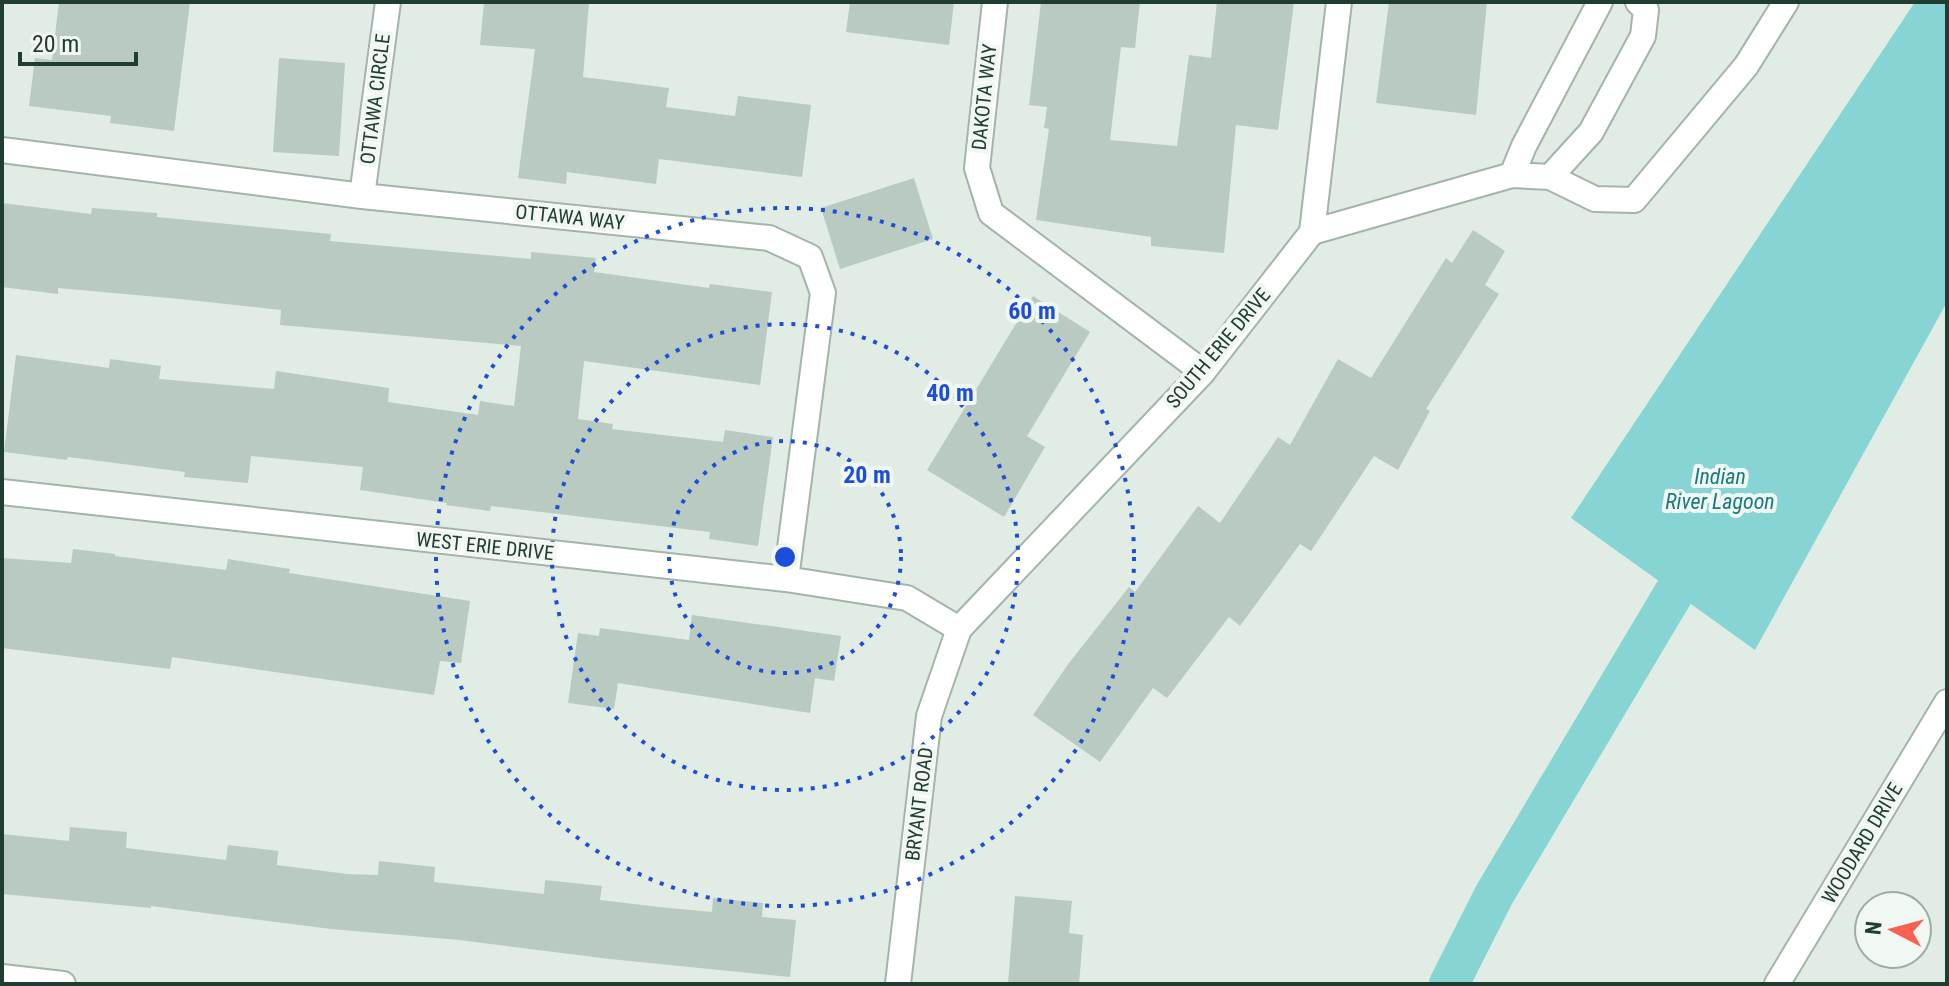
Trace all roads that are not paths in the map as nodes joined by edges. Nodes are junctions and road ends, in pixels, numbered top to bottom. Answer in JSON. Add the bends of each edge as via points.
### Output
{"nodes":[{"id":1,"x":388,"y":2,"type":"edge"},
{"id":2,"x":995,"y":2,"type":"edge"},
{"id":3,"x":1339,"y":2,"type":"edge"},
{"id":4,"x":1600,"y":2,"type":"edge"},
{"id":5,"x":1638,"y":2,"type":"edge"},
{"id":6,"x":1786,"y":2,"type":"edge"},
{"id":7,"x":2,"y":150,"type":"edge"},
{"id":8,"x":1512,"y":175,"type":"junction"},
{"id":9,"x":1550,"y":177,"type":"junction"},
{"id":10,"x":362,"y":196,"type":"junction"},
{"id":11,"x":1312,"y":232,"type":"junction"},
{"id":12,"x":1203,"y":372,"type":"junction"},
{"id":13,"x":2,"y":492,"type":"edge"},
{"id":14,"x":786,"y":579,"type":"junction"},
{"id":15,"x":959,"y":629,"type":"junction"},
{"id":16,"x":1947,"y":702,"type":"edge"},
{"id":17,"x":2,"y":977,"type":"edge"},
{"id":18,"x":63,"y":984,"type":"edge"},
{"id":19,"x":898,"y":984,"type":"edge"},
{"id":20,"x":1777,"y":984,"type":"edge"}],
"edges":[{"from":1,"to":10,"type":"street","name":"OTTAWA CIRCLE"},
{"from":2,"to":12,"type":"street","name":"DAKOTA WAY","via":[[977,168],[991,213]]},
{"from":3,"to":11,"type":"street"},
{"from":4,"to":8,"type":"street"},
{"from":5,"to":9,"type":"street","via":[[1646,10],[1643,36],[1591,132]]},
{"from":6,"to":9,"type":"street","via":[[1746,66],[1634,200],[1595,199]]},
{"from":7,"to":10,"type":"street","name":"OTTAWA WAY"},
{"from":8,"to":9,"type":"street"},
{"from":8,"to":11,"type":"street"},
{"from":10,"to":14,"type":"street","name":"OTTAWA WAY","via":[[769,238],[810,257],[823,293]]},
{"from":11,"to":12,"type":"street","name":"SOUTH ERIE DRIVE"},
{"from":12,"to":15,"type":"street","name":"SOUTH ERIE DRIVE"},
{"from":13,"to":14,"type":"street","name":"WEST ERIE DRIVE"},
{"from":14,"to":15,"type":"street","name":"WEST ERIE DRIVE","via":[[907,598]]},
{"from":15,"to":19,"type":"street","name":"BRYANT ROAD","via":[[929,716]]},
{"from":16,"to":20,"type":"street","name":"WOODARD DRIVE"},
{"from":17,"to":18,"type":"street"}]}
